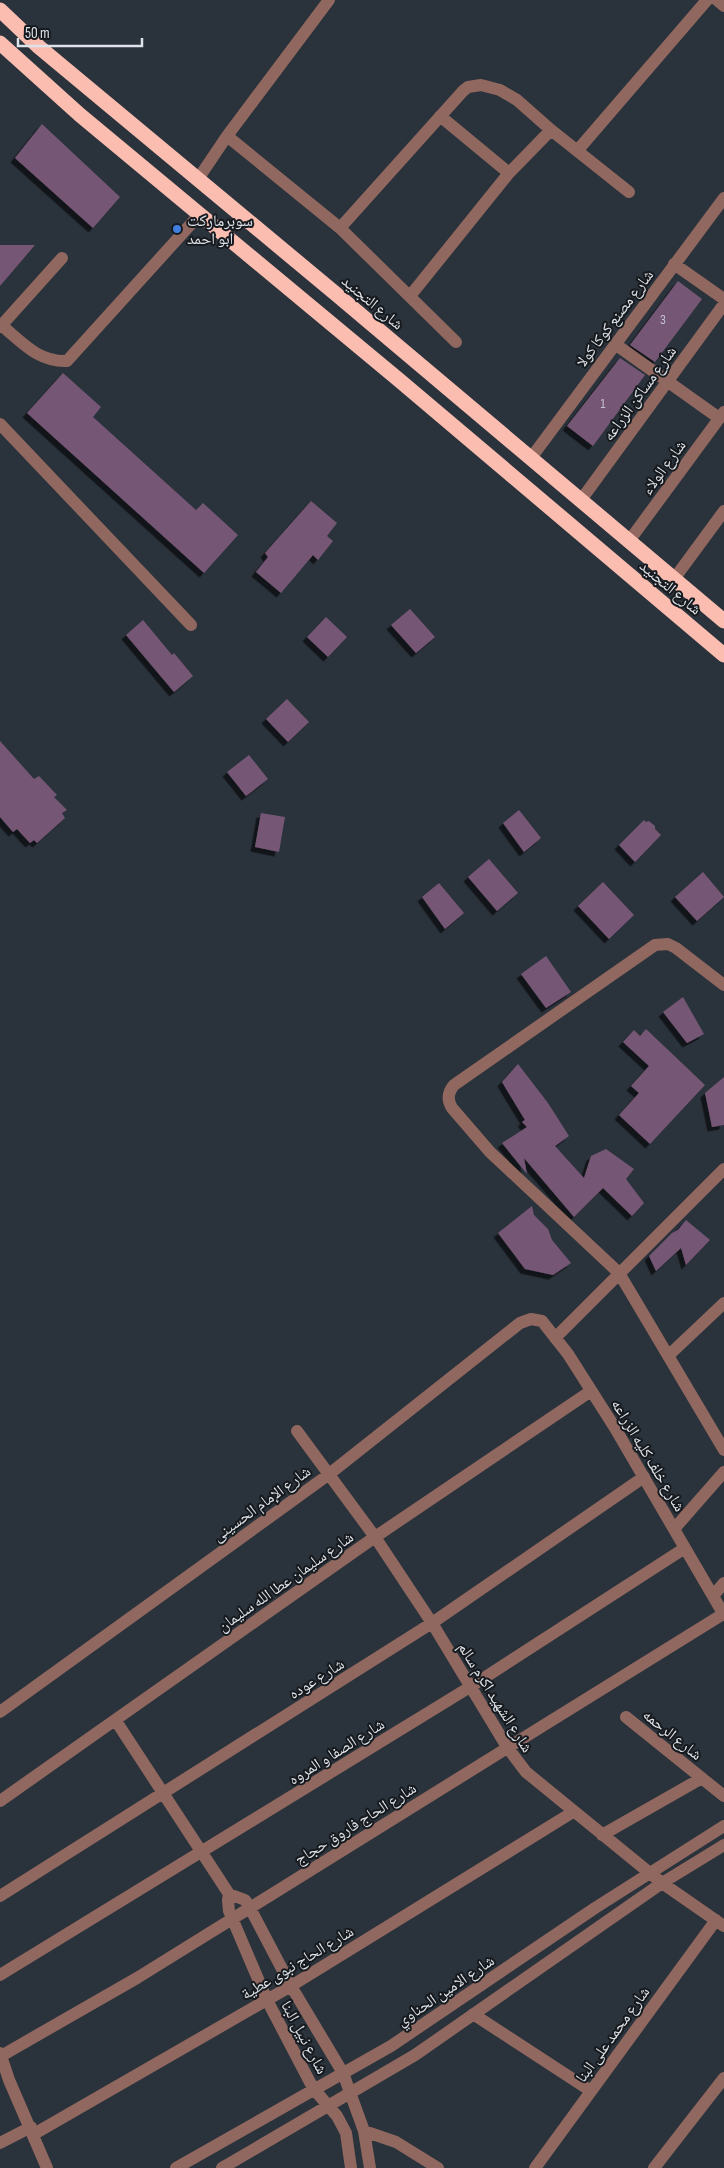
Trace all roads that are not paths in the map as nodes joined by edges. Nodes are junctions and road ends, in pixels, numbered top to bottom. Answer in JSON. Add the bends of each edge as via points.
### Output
{"nodes":[{"id":1,"x":329,"y":0,"type":"edge"},
{"id":2,"x":707,"y":0,"type":"edge"},
{"id":3,"x":717,"y":0,"type":"edge"},
{"id":4,"x":724,"y":6,"type":"edge"},
{"id":5,"x":0,"y":10,"type":"edge"},
{"id":6,"x":0,"y":44,"type":"edge"},
{"id":7,"x":440,"y":116,"type":"junction"},
{"id":8,"x":551,"y":130,"type":"junction"},
{"id":9,"x":227,"y":136,"type":"junction"},
{"id":10,"x":577,"y":151,"type":"junction"},
{"id":11,"x":509,"y":173,"type":"junction"},
{"id":12,"x":194,"y":176,"type":"junction"},
{"id":13,"x":630,"y":192,"type":"dead end"},
{"id":14,"x":175,"y":194,"type":"junction"},
{"id":15,"x":724,"y":198,"type":"edge"},
{"id":16,"x":200,"y":214,"type":"junction"},
{"id":17,"x":340,"y":228,"type":"junction"},
{"id":18,"x":62,"y":258,"type":"dead end"},
{"id":19,"x":674,"y":264,"type":"junction"},
{"id":20,"x":410,"y":296,"type":"junction"},
{"id":21,"x":724,"y":299,"type":"edge"},
{"id":22,"x":724,"y":304,"type":"edge"},
{"id":23,"x":1,"y":326,"type":"edge"},
{"id":24,"x":456,"y":342,"type":"dead end"},
{"id":25,"x":615,"y":344,"type":"junction"},
{"id":26,"x":668,"y":382,"type":"junction"},
{"id":27,"x":722,"y":415,"type":"edge"},
{"id":28,"x":0,"y":424,"type":"edge"},
{"id":29,"x":531,"y":458,"type":"junction"},
{"id":30,"x":581,"y":500,"type":"junction"},
{"id":31,"x":724,"y":511,"type":"edge"},
{"id":32,"x":629,"y":541,"type":"junction"},
{"id":33,"x":674,"y":579,"type":"junction"},
{"id":34,"x":724,"y":621,"type":"edge"},
{"id":35,"x":191,"y":625,"type":"dead end"},
{"id":36,"x":724,"y":655,"type":"edge"},
{"id":37,"x":724,"y":986,"type":"edge"},
{"id":38,"x":722,"y":1175,"type":"edge"},
{"id":39,"x":619,"y":1273,"type":"junction"},
{"id":40,"x":724,"y":1303,"type":"edge"},
{"id":41,"x":537,"y":1319,"type":"joint"},
{"id":42,"x":555,"y":1338,"type":"junction"},
{"id":43,"x":668,"y":1356,"type":"junction"},
{"id":44,"x":591,"y":1391,"type":"junction"},
{"id":45,"x":297,"y":1431,"type":"dead end"},
{"id":46,"x":724,"y":1450,"type":"edge"},
{"id":47,"x":724,"y":1472,"type":"edge"},
{"id":48,"x":328,"y":1475,"type":"junction"},
{"id":49,"x":644,"y":1477,"type":"junction"},
{"id":50,"x":674,"y":1529,"type":"junction"},
{"id":51,"x":375,"y":1537,"type":"junction"},
{"id":52,"x":685,"y":1548,"type":"junction"},
{"id":53,"x":724,"y":1583,"type":"edge"},
{"id":54,"x":713,"y":1596,"type":"junction"},
{"id":55,"x":724,"y":1615,"type":"edge"},
{"id":56,"x":432,"y":1623,"type":"junction"},
{"id":57,"x":470,"y":1687,"type":"junction"},
{"id":58,"x":0,"y":1712,"type":"edge"},
{"id":59,"x":626,"y":1717,"type":"dead end"},
{"id":60,"x":116,"y":1721,"type":"junction"},
{"id":61,"x":507,"y":1747,"type":"junction"},
{"id":62,"x":702,"y":1778,"type":"junction"},
{"id":63,"x":164,"y":1794,"type":"junction"},
{"id":64,"x":724,"y":1796,"type":"edge"},
{"id":65,"x":0,"y":1801,"type":"edge"},
{"id":66,"x":573,"y":1812,"type":"junction"},
{"id":67,"x":724,"y":1826,"type":"edge"},
{"id":68,"x":602,"y":1835,"type":"junction"},
{"id":69,"x":724,"y":1845,"type":"edge"},
{"id":70,"x":202,"y":1853,"type":"junction"},
{"id":71,"x":650,"y":1874,"type":"junction"},
{"id":72,"x":662,"y":1883,"type":"junction"},
{"id":73,"x":229,"y":1894,"type":"junction"},
{"id":74,"x":0,"y":1896,"type":"edge"},
{"id":75,"x":250,"y":1908,"type":"junction"},
{"id":76,"x":232,"y":1918,"type":"junction"},
{"id":77,"x":720,"y":1923,"type":"edge"},
{"id":78,"x":0,"y":1975,"type":"edge"},
{"id":79,"x":290,"y":1986,"type":"junction"},
{"id":80,"x":267,"y":2000,"type":"junction"},
{"id":81,"x":473,"y":2014,"type":"junction"},
{"id":82,"x":0,"y":2054,"type":"edge"},
{"id":83,"x":343,"y":2073,"type":"junction"},
{"id":84,"x":724,"y":2078,"type":"edge"},
{"id":85,"x":313,"y":2088,"type":"junction"},
{"id":86,"x":591,"y":2090,"type":"junction"},
{"id":87,"x":351,"y":2093,"type":"junction"},
{"id":88,"x":329,"y":2106,"type":"junction"},
{"id":89,"x":32,"y":2131,"type":"junction"},
{"id":90,"x":364,"y":2131,"type":"junction"},
{"id":91,"x":225,"y":2140,"type":"junction"},
{"id":92,"x":0,"y":2143,"type":"edge"},
{"id":93,"x":236,"y":2164,"type":"edge"},
{"id":94,"x":47,"y":2168,"type":"edge"},
{"id":95,"x":176,"y":2168,"type":"edge"},
{"id":96,"x":222,"y":2168,"type":"edge"},
{"id":97,"x":351,"y":2168,"type":"edge"},
{"id":98,"x":370,"y":2168,"type":"edge"},
{"id":99,"x":438,"y":2168,"type":"edge"},
{"id":100,"x":535,"y":2168,"type":"edge"},
{"id":101,"x":654,"y":2168,"type":"edge"}],
"edges":[{"from":1,"to":9,"type":"street"},
{"from":2,"to":10,"type":"street"},
{"from":3,"to":4,"type":"street"},
{"from":5,"to":12,"type":"highway","name":"شارع التجنيد","via":[[39,47]]},
{"from":6,"to":14,"type":"highway","name":"شارع التجنيد"},
{"from":7,"to":8,"type":"street","via":[[468,87],[481,85],[500,90],[517,100]]},
{"from":7,"to":11,"type":"street"},
{"from":7,"to":17,"type":"street"},
{"from":8,"to":10,"type":"street"},
{"from":8,"to":11,"type":"street"},
{"from":9,"to":12,"type":"street"},
{"from":9,"to":17,"type":"street"},
{"from":10,"to":13,"type":"street"},
{"from":11,"to":20,"type":"street"},
{"from":12,"to":14,"type":"highway"},
{"from":12,"to":29,"type":"highway","name":"شارع التجنيد"},
{"from":14,"to":16,"type":"highway","name":"شارع التجنيد"},
{"from":15,"to":19,"type":"street","name":"شارع مصنع كوكا كولا"},
{"from":16,"to":23,"type":"street","via":[[68,360],[42,358]]},
{"from":16,"to":36,"type":"highway","name":"شارع التجنيد"},
{"from":17,"to":20,"type":"street"},
{"from":18,"to":23,"type":"street"},
{"from":19,"to":21,"type":"street"},
{"from":19,"to":25,"type":"street","name":"شارع مصنع كوكا كولا"},
{"from":20,"to":24,"type":"street"},
{"from":22,"to":26,"type":"street","name":"شارع مساكن الزراعه"},
{"from":25,"to":26,"type":"street"},
{"from":25,"to":29,"type":"street","name":"شارع مصنع كوكا كولا"},
{"from":26,"to":27,"type":"street"},
{"from":26,"to":30,"type":"street","name":"شارع مساكن الزراعه"},
{"from":27,"to":32,"type":"street","name":"شارع الولاء"},
{"from":28,"to":35,"type":"street"},
{"from":29,"to":30,"type":"highway","name":"شارع التجنيد"},
{"from":30,"to":32,"type":"highway","name":"شارع التجنيد"},
{"from":31,"to":33,"type":"street"},
{"from":32,"to":33,"type":"highway","name":"شارع التجنيد"},
{"from":33,"to":34,"type":"highway","name":"شارع التجنيد"},
{"from":37,"to":39,"type":"street","via":[[676,948],[668,944],[655,945],[450,1090],[452,1108],[490,1152]]},
{"from":38,"to":39,"type":"street"},
{"from":39,"to":42,"type":"street"},
{"from":39,"to":43,"type":"street"},
{"from":40,"to":43,"type":"street"},
{"from":41,"to":42,"type":"street","name":"شارع خلف كليه الزراعه","via":[[547,1325]]},
{"from":41,"to":48,"type":"street","name":"شارع الإمام الحسينى","via":[[520,1323]]},
{"from":42,"to":44,"type":"street","name":"شارع خلف كليه الزراعه"},
{"from":43,"to":46,"type":"street"},
{"from":44,"to":49,"type":"street","name":"شارع خلف كليه الزراعه"},
{"from":44,"to":51,"type":"street","name":"شارع سليمان عطا الله سليمان"},
{"from":45,"to":48,"type":"street","name":"شارع الشهيد اكرم سالم"},
{"from":47,"to":50,"type":"street"},
{"from":48,"to":51,"type":"street","name":"شارع الشهيد اكرم سالم"},
{"from":48,"to":58,"type":"street","name":"شارع الإمام الحسينى"},
{"from":49,"to":50,"type":"street","name":"شارع خلف كليه الزراعه"},
{"from":49,"to":56,"type":"street","name":"شارع عوده"},
{"from":50,"to":52,"type":"street","name":"شارع خلف كليه الزراعه"},
{"from":51,"to":56,"type":"street","name":"شارع الشهيد اكرم سالم"},
{"from":51,"to":60,"type":"street","name":"شارع سليمان عطا الله سليمان"},
{"from":52,"to":54,"type":"street","name":"شارع خلف كليه الزراعه"},
{"from":52,"to":57,"type":"street","name":"شارع الصفا و المروه"},
{"from":53,"to":54,"type":"street"},
{"from":54,"to":55,"type":"street","name":"شارع خلف كليه الزراعه"},
{"from":55,"to":61,"type":"street","name":"شارع الحاج فاروق حجاج"},
{"from":56,"to":57,"type":"street","name":"شارع الشهيد اكرم سالم"},
{"from":56,"to":63,"type":"street","name":"شارع عوده"},
{"from":57,"to":61,"type":"street","name":"شارع الشهيد اكرم سالم"},
{"from":57,"to":70,"type":"street","name":"شارع الصفا و المروه"},
{"from":59,"to":62,"type":"street","name":"شارع الرحمه"},
{"from":60,"to":63,"type":"street","name":"شارع نبيل البنا"},
{"from":60,"to":65,"type":"street","name":"شارع سليمان عطا الله سليمان"},
{"from":61,"to":66,"type":"street","name":"شارع الشهيد اكرم سالم","via":[[526,1772]]},
{"from":61,"to":75,"type":"street","name":"شارع الحاج فاروق حجاج"},
{"from":62,"to":64,"type":"street","name":"شارع الرحمه"},
{"from":62,"to":68,"type":"street"},
{"from":63,"to":70,"type":"street","name":"شارع نبيل البنا"},
{"from":63,"to":74,"type":"street","name":"شارع عوده"},
{"from":66,"to":68,"type":"street","name":"شارع الشهيد اكرم سالم"},
{"from":66,"to":79,"type":"street","name":"شارع الحاج نبوى عطية"},
{"from":67,"to":71,"type":"street","name":"شارع الامين الحناوي"},
{"from":68,"to":71,"type":"street","name":"شارع الشهيد اكرم سالم"},
{"from":69,"to":72,"type":"street"},
{"from":70,"to":73,"type":"street","name":"شارع نبيل البنا"},
{"from":70,"to":78,"type":"street","name":"شارع الصفا و المروه"},
{"from":71,"to":72,"type":"street","name":"شارع الشهيد اكرم سالم"},
{"from":71,"to":83,"type":"street","name":"شارع الامين الحناوي","via":[[390,2046]]},
{"from":72,"to":77,"type":"street","name":"شارع الشهيد اكرم سالم"},
{"from":72,"to":81,"type":"street"},
{"from":73,"to":75,"type":"street","name":"شارع نبيل البنا","via":[[244,1900]]},
{"from":73,"to":76,"type":"street","name":"شارع نبيل البنا"},
{"from":75,"to":76,"type":"street","name":"شارع الحاج فاروق حجاج"},
{"from":75,"to":79,"type":"street","name":"شارع نبيل البنا"},
{"from":76,"to":80,"type":"street","name":"شارع نبيل البنا"},
{"from":76,"to":82,"type":"street","name":"شارع الحاج فاروق حجاج","via":[[137,1978]]},
{"from":77,"to":86,"type":"street","name":"شارع محمد على البنا"},
{"from":79,"to":80,"type":"street","name":"شارع الحاج نبوى عطية"},
{"from":79,"to":83,"type":"street","name":"شارع نبيل البنا"},
{"from":80,"to":85,"type":"street","name":"شارع نبيل البنا"},
{"from":80,"to":89,"type":"street","name":"شارع الحاج نبوى عطية"},
{"from":81,"to":86,"type":"street"},
{"from":81,"to":87,"type":"street"},
{"from":82,"to":89,"type":"street"},
{"from":83,"to":85,"type":"street","name":"شارع الامين الحناوي"},
{"from":83,"to":87,"type":"street","name":"شارع نبيل البنا"},
{"from":84,"to":101,"type":"street"},
{"from":85,"to":88,"type":"street","name":"شارع نبيل البنا"},
{"from":85,"to":91,"type":"street","name":"شارع الامين الحناوي"},
{"from":86,"to":100,"type":"street","name":"شارع محمد على البنا"},
{"from":87,"to":88,"type":"street"},
{"from":87,"to":90,"type":"street","name":"شارع نبيل البنا"},
{"from":88,"to":93,"type":"street"},
{"from":88,"to":97,"type":"street","name":"شارع نبيل البنا","via":[[346,2133]]},
{"from":89,"to":92,"type":"street","name":"شارع الحاج نبوى عطية"},
{"from":89,"to":94,"type":"street"},
{"from":90,"to":98,"type":"street","name":"شارع نبيل البنا"},
{"from":90,"to":99,"type":"street","via":[[396,2142]]},
{"from":91,"to":93,"type":"street"},
{"from":91,"to":95,"type":"street","name":"شارع الامين الحناوي"},
{"from":93,"to":96,"type":"street"}]}
